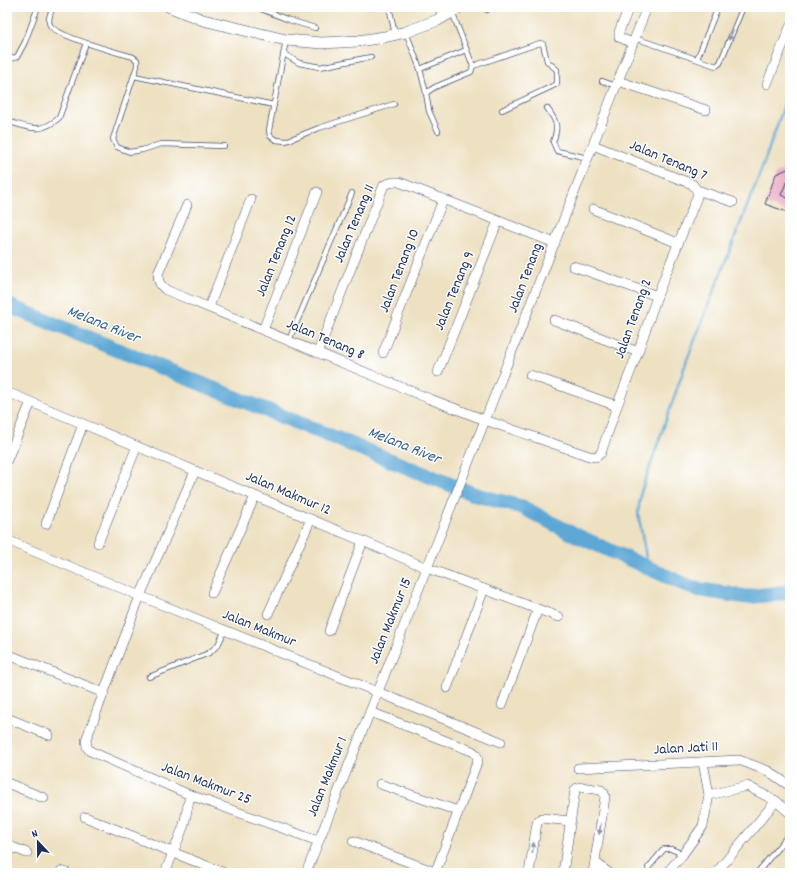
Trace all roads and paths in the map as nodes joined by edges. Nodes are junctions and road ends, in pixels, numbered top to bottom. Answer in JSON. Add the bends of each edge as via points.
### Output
{"nodes":[{"id":1,"x":38,"y":7,"type":"edge"},
{"id":2,"x":53,"y":7,"type":"edge"},
{"id":3,"x":171,"y":7,"type":"edge"},
{"id":4,"x":256,"y":7,"type":"edge"},
{"id":5,"x":391,"y":7,"type":"edge"},
{"id":6,"x":440,"y":7,"type":"edge"},
{"id":7,"x":629,"y":7,"type":"edge"},
{"id":8,"x":647,"y":7,"type":"edge"},
{"id":9,"x":718,"y":7,"type":"edge"},
{"id":10,"x":743,"y":7,"type":"edge"},
{"id":11,"x":455,"y":10,"type":"edge"},
{"id":12,"x":438,"y":20,"type":"junction"},
{"id":13,"x":790,"y":27,"type":"edge"},
{"id":14,"x":315,"y":28,"type":"dead end"},
{"id":15,"x":400,"y":33,"type":"junction"},
{"id":16,"x":286,"y":40,"type":"junction"},
{"id":17,"x":633,"y":41,"type":"junction"},
{"id":18,"x":86,"y":43,"type":"junction"},
{"id":19,"x":466,"y":50,"type":"junction"},
{"id":20,"x":284,"y":54,"type":"junction"},
{"id":21,"x":371,"y":57,"type":"dead end"},
{"id":22,"x":7,"y":58,"type":"edge"},
{"id":23,"x":697,"y":59,"type":"junction"},
{"id":24,"x":473,"y":66,"type":"junction"},
{"id":25,"x":420,"y":69,"type":"junction"},
{"id":26,"x":134,"y":76,"type":"junction"},
{"id":27,"x":602,"y":81,"type":"dead end"},
{"id":28,"x":617,"y":84,"type":"junction"},
{"id":29,"x":767,"y":84,"type":"dead end"},
{"id":30,"x":426,"y":93,"type":"junction"},
{"id":31,"x":394,"y":104,"type":"dead end"},
{"id":32,"x":274,"y":105,"type":"junction"},
{"id":33,"x":547,"y":108,"type":"dead end"},
{"id":34,"x":502,"y":110,"type":"dead end"},
{"id":35,"x":706,"y":110,"type":"dead end"},
{"id":36,"x":7,"y":122,"type":"edge"},
{"id":37,"x":438,"y":131,"type":"dead end"},
{"id":38,"x":593,"y":145,"type":"junction"},
{"id":39,"x":224,"y":146,"type":"dead end"},
{"id":40,"x":588,"y":158,"type":"junction"},
{"id":41,"x":697,"y":190,"type":"junction"},
{"id":42,"x":317,"y":192,"type":"dead end"},
{"id":43,"x":352,"y":193,"type":"dead end"},
{"id":44,"x":251,"y":199,"type":"dead end"},
{"id":45,"x":443,"y":200,"type":"junction"},
{"id":46,"x":733,"y":202,"type":"dead end"},
{"id":47,"x":187,"y":205,"type":"dead end"},
{"id":48,"x":593,"y":209,"type":"dead end"},
{"id":49,"x":498,"y":221,"type":"junction"},
{"id":50,"x":554,"y":243,"type":"junction"},
{"id":51,"x":678,"y":243,"type":"junction"},
{"id":52,"x":573,"y":266,"type":"dead end"},
{"id":53,"x":657,"y":296,"type":"junction"},
{"id":54,"x":209,"y":307,"type":"junction"},
{"id":55,"x":554,"y":320,"type":"dead end"},
{"id":56,"x":263,"y":330,"type":"junction"},
{"id":57,"x":289,"y":340,"type":"junction"},
{"id":58,"x":318,"y":352,"type":"junction"},
{"id":59,"x":638,"y":352,"type":"junction"},
{"id":60,"x":383,"y":353,"type":"dead end"},
{"id":61,"x":438,"y":372,"type":"dead end"},
{"id":62,"x":530,"y":375,"type":"dead end"},
{"id":63,"x":7,"y":392,"type":"edge"},
{"id":64,"x":31,"y":402,"type":"junction"},
{"id":65,"x":617,"y":406,"type":"junction"},
{"id":66,"x":485,"y":420,"type":"junction"},
{"id":67,"x":83,"y":424,"type":"junction"},
{"id":68,"x":137,"y":446,"type":"junction"},
{"id":69,"x":596,"y":457,"type":"joint"},
{"id":70,"x":7,"y":460,"type":"edge"},
{"id":71,"x":195,"y":470,"type":"junction"},
{"id":72,"x":255,"y":496,"type":"junction"},
{"id":73,"x":311,"y":519,"type":"junction"},
{"id":74,"x":46,"y":524,"type":"dead end"},
{"id":75,"x":7,"y":540,"type":"edge"},
{"id":76,"x":363,"y":541,"type":"junction"},
{"id":77,"x":98,"y":543,"type":"dead end"},
{"id":78,"x":429,"y":564,"type":"junction"},
{"id":79,"x":484,"y":589,"type":"junction"},
{"id":80,"x":212,"y":593,"type":"dead end"},
{"id":81,"x":140,"y":596,"type":"junction"},
{"id":82,"x":538,"y":609,"type":"junction"},
{"id":83,"x":268,"y":614,"type":"dead end"},
{"id":84,"x":560,"y":617,"type":"dead end"},
{"id":85,"x":225,"y":630,"type":"junction"},
{"id":86,"x":329,"y":631,"type":"dead end"},
{"id":87,"x":7,"y":654,"type":"edge"},
{"id":88,"x":149,"y":677,"type":"dead end"},
{"id":89,"x":447,"y":688,"type":"dead end"},
{"id":90,"x":377,"y":692,"type":"junction"},
{"id":91,"x":104,"y":693,"type":"junction"},
{"id":92,"x":502,"y":705,"type":"dead end"},
{"id":93,"x":370,"y":712,"type":"junction"},
{"id":94,"x":7,"y":718,"type":"edge"},
{"id":95,"x":49,"y":735,"type":"dead end"},
{"id":96,"x":501,"y":742,"type":"dead end"},
{"id":97,"x":703,"y":762,"type":"junction"},
{"id":98,"x":578,"y":768,"type":"dead end"},
{"id":99,"x":7,"y":783,"type":"edge"},
{"id":100,"x":380,"y":784,"type":"dead end"},
{"id":101,"x":790,"y":786,"type":"edge"},
{"id":102,"x":709,"y":794,"type":"junction"},
{"id":103,"x":190,"y":795,"type":"junction"},
{"id":104,"x":44,"y":798,"type":"dead end"},
{"id":105,"x":776,"y":801,"type":"junction"},
{"id":106,"x":458,"y":811,"type":"junction"},
{"id":107,"x":790,"y":813,"type":"edge"},
{"id":108,"x":85,"y":817,"type":"dead end"},
{"id":109,"x":570,"y":821,"type":"junction"},
{"id":110,"x":790,"y":834,"type":"edge"},
{"id":111,"x":318,"y":841,"type":"junction"},
{"id":112,"x":353,"y":841,"type":"dead end"},
{"id":113,"x":7,"y":845,"type":"edge"},
{"id":114,"x":173,"y":852,"type":"junction"},
{"id":115,"x":27,"y":854,"type":"dead end"},
{"id":116,"x":683,"y":854,"type":"junction"},
{"id":117,"x":595,"y":862,"type":"junction"},
{"id":118,"x":435,"y":872,"type":"edge"},
{"id":119,"x":165,"y":873,"type":"edge"},
{"id":120,"x":224,"y":873,"type":"edge"},
{"id":121,"x":306,"y":873,"type":"edge"},
{"id":122,"x":529,"y":873,"type":"edge"},
{"id":123,"x":562,"y":873,"type":"edge"},
{"id":124,"x":593,"y":873,"type":"edge"},
{"id":125,"x":609,"y":873,"type":"edge"},
{"id":126,"x":650,"y":873,"type":"edge"},
{"id":127,"x":667,"y":873,"type":"edge"},
{"id":128,"x":716,"y":873,"type":"edge"},
{"id":129,"x":757,"y":873,"type":"edge"}],
"edges":[{"from":1,"to":22,"type":"lane","via":[[17,57]]},
{"from":2,"to":18,"type":"lane","via":[[49,18],[50,25],[55,30]]},
{"from":3,"to":16,"type":"street","via":[[203,20]]},
{"from":4,"to":14,"type":"lane"},
{"from":5,"to":15,"type":"lane","via":[[390,11]]},
{"from":6,"to":12,"type":"lane"},
{"from":7,"to":17,"type":"street","via":[[619,37]]},
{"from":8,"to":17,"type":"street","name":"Jalan Tenang"},
{"from":9,"to":23,"type":"lane"},
{"from":10,"to":23,"type":"lane","one_way":true,"via":[[720,63],[716,66]]},
{"from":11,"to":12,"type":"street"},
{"from":11,"to":19,"type":"lane"},
{"from":12,"to":15,"type":"street"},
{"from":13,"to":29,"type":"street"},
{"from":15,"to":16,"type":"street","via":[[358,41],[322,43]]},
{"from":15,"to":25,"type":"lane"},
{"from":16,"to":20,"type":"lane"},
{"from":17,"to":23,"type":"lane"},
{"from":17,"to":28,"type":"street","name":"Jalan Tenang"},
{"from":18,"to":26,"type":"lane","via":[[133,57],[137,60]]},
{"from":18,"to":36,"type":"lane","via":[[59,118],[38,129]]},
{"from":19,"to":24,"type":"lane"},
{"from":19,"to":25,"type":"lane"},
{"from":20,"to":21,"type":"lane","via":[[299,63],[320,67]]},
{"from":20,"to":32,"type":"lane"},
{"from":24,"to":30,"type":"lane","via":[[472,72]]},
{"from":24,"to":34,"type":"lane","via":[[543,44],[547,61],[557,70],[558,84]]},
{"from":25,"to":30,"type":"lane"},
{"from":26,"to":32,"type":"lane"},
{"from":26,"to":39,"type":"lane","via":[[113,139],[117,147],[130,152],[161,144]]},
{"from":27,"to":28,"type":"lane"},
{"from":28,"to":35,"type":"street"},
{"from":28,"to":38,"type":"street","name":"Jalan Tenang"},
{"from":30,"to":37,"type":"lane"},
{"from":31,"to":32,"type":"lane","via":[[286,141],[276,140],[270,136]]},
{"from":33,"to":40,"type":"lane","via":[[556,121],[557,132],[553,142],[557,151]]},
{"from":38,"to":40,"type":"street","name":"Jalan Tenang"},
{"from":38,"to":41,"type":"street","name":"Jalan Tenang 7","via":[[692,184]]},
{"from":40,"to":50,"type":"street","name":"Jalan Tenang"},
{"from":41,"to":46,"type":"street","name":"Jalan Tenang 7"},
{"from":41,"to":51,"type":"street","name":"Jalan Tenang 2","via":[[697,197]]},
{"from":42,"to":56,"type":"street","name":"Jalan Tenang 12"},
{"from":43,"to":57,"type":"lane"},
{"from":44,"to":54,"type":"street"},
{"from":45,"to":49,"type":"street","name":"Jalan Tenang 11"},
{"from":45,"to":58,"type":"street","name":"Jalan Tenang 11","via":[[399,182],[384,185]]},
{"from":45,"to":60,"type":"street","name":"Jalan Tenang 10"},
{"from":47,"to":54,"type":"street","name":"Jalan Tenang 8","via":[[158,274],[158,281],[166,290]]},
{"from":48,"to":51,"type":"street"},
{"from":49,"to":50,"type":"street","name":"Jalan Tenang 11"},
{"from":49,"to":61,"type":"street","name":"Jalan Tenang 9"},
{"from":50,"to":66,"type":"street","name":"Jalan Tenang"},
{"from":51,"to":53,"type":"street","name":"Jalan Tenang 2"},
{"from":52,"to":53,"type":"street"},
{"from":53,"to":59,"type":"street","name":"Jalan Tenang 2"},
{"from":54,"to":56,"type":"street","name":"Jalan Tenang 8"},
{"from":55,"to":59,"type":"street"},
{"from":56,"to":57,"type":"street","name":"Jalan Tenang 8"},
{"from":57,"to":58,"type":"street","name":"Jalan Tenang 8"},
{"from":58,"to":66,"type":"street","name":"Jalan Tenang 8"},
{"from":59,"to":65,"type":"street","name":"Jalan Tenang 2"},
{"from":62,"to":65,"type":"street"},
{"from":63,"to":64,"type":"street","name":"Jalan Makmur 12"},
{"from":64,"to":67,"type":"street","name":"Jalan Makmur 12"},
{"from":64,"to":70,"type":"street"},
{"from":65,"to":69,"type":"street","name":"Jalan Tenang 2","via":[[601,453]]},
{"from":66,"to":69,"type":"street","name":"Jalan Tenang 8"},
{"from":66,"to":78,"type":"street","name":"Jalan Tenang"},
{"from":67,"to":68,"type":"street","name":"Jalan Makmur 12"},
{"from":67,"to":74,"type":"street"},
{"from":68,"to":71,"type":"street","name":"Jalan Makmur 12"},
{"from":68,"to":77,"type":"street"},
{"from":71,"to":72,"type":"street","name":"Jalan Makmur 12"},
{"from":71,"to":81,"type":"street"},
{"from":72,"to":73,"type":"street","name":"Jalan Makmur 12"},
{"from":72,"to":80,"type":"street"},
{"from":73,"to":76,"type":"street","name":"Jalan Makmur 12"},
{"from":73,"to":83,"type":"street"},
{"from":75,"to":81,"type":"street","name":"Jalan Makmur"},
{"from":76,"to":78,"type":"street","name":"Jalan Makmur 12"},
{"from":76,"to":86,"type":"street"},
{"from":78,"to":79,"type":"street","name":"Jalan Makmur 12"},
{"from":78,"to":90,"type":"street","name":"Jalan Makmur 15"},
{"from":79,"to":82,"type":"street","name":"Jalan Makmur 12"},
{"from":79,"to":89,"type":"street"},
{"from":81,"to":85,"type":"street","name":"Jalan Makmur"},
{"from":81,"to":91,"type":"street"},
{"from":82,"to":84,"type":"street","name":"Jalan Makmur 12"},
{"from":82,"to":92,"type":"street"},
{"from":85,"to":88,"type":"lane","via":[[218,645],[209,653]]},
{"from":85,"to":90,"type":"street","name":"Jalan Makmur"},
{"from":87,"to":91,"type":"street"},
{"from":90,"to":93,"type":"street","name":"Jalan Makmur 1"},
{"from":90,"to":96,"type":"street","name":"Jalan Makmur"},
{"from":91,"to":103,"type":"street","name":"Jalan Makmur 25","via":[[86,740],[90,751]]},
{"from":93,"to":106,"type":"street","via":[[476,754],[478,760]]},
{"from":93,"to":111,"type":"street","name":"Jalan Makmur 1"},
{"from":94,"to":95,"type":"street"},
{"from":97,"to":98,"type":"street","name":"Jalan Jati 11"},
{"from":97,"to":101,"type":"street","name":"Jalan Jati 11","via":[[739,760],[768,771]]},
{"from":97,"to":102,"type":"street"},
{"from":99,"to":104,"type":"street"},
{"from":100,"to":106,"type":"street"},
{"from":102,"to":105,"type":"street","via":[[747,786]]},
{"from":102,"to":116,"type":"street","via":[[703,826]]},
{"from":103,"to":111,"type":"street","name":"Jalan Makmur 25"},
{"from":103,"to":114,"type":"street","via":[[184,825]]},
{"from":105,"to":107,"type":"street"},
{"from":105,"to":128,"type":"street"},
{"from":106,"to":118,"type":"street"},
{"from":108,"to":114,"type":"street"},
{"from":109,"to":117,"type":"street","one_way":true,"via":[[574,790],[581,787],[601,790],[604,793]]},
{"from":122,"to":109,"type":"street","one_way":true,"via":[[539,820],[542,818]]},
{"from":109,"to":123,"type":"street"},
{"from":110,"to":129,"type":"lane"},
{"from":111,"to":121,"type":"street","name":"Jalan Makmur 1"},
{"from":112,"to":118,"type":"street"},
{"from":113,"to":115,"type":"street"},
{"from":114,"to":119,"type":"street"},
{"from":114,"to":120,"type":"street"},
{"from":116,"to":126,"type":"lane","via":[[664,849],[648,868]]},
{"from":116,"to":127,"type":"street"},
{"from":117,"to":124,"type":"street"},
{"from":117,"to":125,"type":"street"}]}
